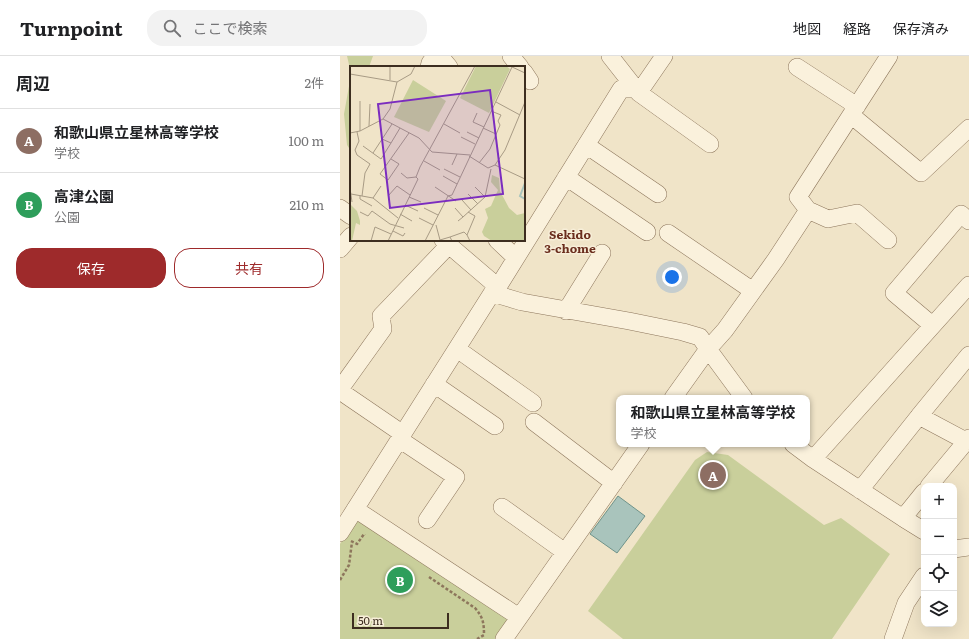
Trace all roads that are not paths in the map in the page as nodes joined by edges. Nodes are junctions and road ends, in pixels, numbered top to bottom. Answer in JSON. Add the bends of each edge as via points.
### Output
{"nodes":[{"id":1,"x":435,"y":56,"type":"edge"},
{"id":2,"x":440,"y":56,"type":"edge"},
{"id":3,"x":511,"y":56,"type":"edge"},
{"id":4,"x":610,"y":56,"type":"edge"},
{"id":5,"x":664,"y":56,"type":"edge"},
{"id":6,"x":882,"y":59,"type":"edge"},
{"id":7,"x":429,"y":66,"type":"edge"},
{"id":8,"x":449,"y":66,"type":"edge"},
{"id":9,"x":519,"y":66,"type":"edge"},
{"id":10,"x":797,"y":67,"type":"dead end"},
{"id":11,"x":636,"y":89,"type":"junction"},
{"id":12,"x":854,"y":110,"type":"junction"},
{"id":13,"x":969,"y":128,"type":"edge"},
{"id":14,"x":710,"y":144,"type":"dead end"},
{"id":15,"x":586,"y":145,"type":"junction"},
{"id":16,"x":566,"y":177,"type":"junction"},
{"id":17,"x":658,"y":194,"type":"dead end"},
{"id":18,"x":340,"y":208,"type":"edge"},
{"id":19,"x":808,"y":210,"type":"junction"},
{"id":20,"x":350,"y":215,"type":"edge"},
{"id":21,"x":969,"y":221,"type":"edge"},
{"id":22,"x":647,"y":232,"type":"dead end"},
{"id":23,"x":668,"y":233,"type":"dead end"},
{"id":24,"x":350,"y":237,"type":"edge"},
{"id":25,"x":888,"y":240,"type":"dead end"},
{"id":26,"x":498,"y":241,"type":"edge"},
{"id":27,"x":445,"y":242,"type":"edge"},
{"id":28,"x":340,"y":249,"type":"edge"},
{"id":29,"x":602,"y":253,"type":"dead end"},
{"id":30,"x":516,"y":258,"type":"junction"},
{"id":31,"x":969,"y":285,"type":"edge"},
{"id":32,"x":495,"y":290,"type":"junction"},
{"id":33,"x":753,"y":291,"type":"junction"},
{"id":34,"x":566,"y":311,"type":"junction"},
{"id":35,"x":932,"y":325,"type":"junction"},
{"id":36,"x":457,"y":349,"type":"junction"},
{"id":37,"x":708,"y":349,"type":"junction"},
{"id":38,"x":969,"y":355,"type":"edge"},
{"id":39,"x":434,"y":384,"type":"junction"},
{"id":40,"x":340,"y":390,"type":"edge"},
{"id":41,"x":676,"y":395,"type":"edge"},
{"id":42,"x":742,"y":395,"type":"edge"},
{"id":43,"x":533,"y":403,"type":"dead end"},
{"id":44,"x":920,"y":416,"type":"junction"},
{"id":45,"x":534,"y":422,"type":"dead end"},
{"id":46,"x":495,"y":426,"type":"dead end"},
{"id":47,"x":401,"y":437,"type":"junction"},
{"id":48,"x":968,"y":439,"type":"edge"},
{"id":49,"x":639,"y":447,"type":"edge"},
{"id":50,"x":797,"y":447,"type":"edge"},
{"id":51,"x":813,"y":459,"type":"junction"},
{"id":52,"x":614,"y":483,"type":"junction"},
{"id":53,"x":931,"y":483,"type":"edge"},
{"id":54,"x":860,"y":490,"type":"junction"},
{"id":55,"x":921,"y":496,"type":"edge"},
{"id":56,"x":502,"y":507,"type":"dead end"},
{"id":57,"x":355,"y":508,"type":"junction"},
{"id":58,"x":903,"y":518,"type":"junction"},
{"id":59,"x":427,"y":520,"type":"dead end"},
{"id":60,"x":342,"y":525,"type":"edge"},
{"id":61,"x":921,"y":529,"type":"edge"},
{"id":62,"x":969,"y":547,"type":"edge"},
{"id":63,"x":957,"y":549,"type":"edge"},
{"id":64,"x":565,"y":552,"type":"junction"},
{"id":65,"x":921,"y":580,"type":"edge"},
{"id":66,"x":519,"y":617,"type":"junction"},
{"id":67,"x":504,"y":639,"type":"edge"},
{"id":68,"x":893,"y":639,"type":"edge"}],
"edges":[{"from":1,"to":7,"type":"street"},
{"from":2,"to":8,"type":"street"},
{"from":3,"to":9,"type":"street"},
{"from":4,"to":11,"type":"street"},
{"from":5,"to":11,"type":"street","via":[[644,85]]},
{"from":6,"to":12,"type":"street"},
{"from":10,"to":12,"type":"street"},
{"from":11,"to":14,"type":"street"},
{"from":11,"to":15,"type":"street","via":[[621,88]]},
{"from":12,"to":13,"type":"street","via":[[921,173]]},
{"from":12,"to":19,"type":"street","via":[[798,197]]},
{"from":15,"to":16,"type":"street"},
{"from":15,"to":17,"type":"street"},
{"from":16,"to":22,"type":"street"},
{"from":16,"to":30,"type":"street"},
{"from":18,"to":20,"type":"street"},
{"from":19,"to":25,"type":"street","via":[[828,219],[857,213]]},
{"from":19,"to":33,"type":"street"},
{"from":21,"to":35,"type":"street","via":[[961,214],[894,294]]},
{"from":23,"to":33,"type":"street"},
{"from":24,"to":28,"type":"street"},
{"from":26,"to":30,"type":"street"},
{"from":27,"to":32,"type":"street"},
{"from":27,"to":40,"type":"street","via":[[381,316],[383,329]]},
{"from":29,"to":34,"type":"street"},
{"from":30,"to":32,"type":"street"},
{"from":31,"to":35,"type":"street"},
{"from":32,"to":34,"type":"street","via":[[522,302]]},
{"from":32,"to":36,"type":"street"},
{"from":33,"to":37,"type":"street"},
{"from":34,"to":37,"type":"street","via":[[683,332],[700,337]]},
{"from":35,"to":51,"type":"street"},
{"from":36,"to":39,"type":"street"},
{"from":36,"to":43,"type":"street"},
{"from":37,"to":41,"type":"street"},
{"from":37,"to":42,"type":"street"},
{"from":38,"to":44,"type":"street"},
{"from":39,"to":46,"type":"street"},
{"from":39,"to":47,"type":"street"},
{"from":40,"to":47,"type":"street"},
{"from":44,"to":48,"type":"street"},
{"from":44,"to":54,"type":"street"},
{"from":45,"to":52,"type":"street"},
{"from":47,"to":57,"type":"street"},
{"from":47,"to":59,"type":"street","via":[[456,477]]},
{"from":48,"to":53,"type":"street"},
{"from":49,"to":52,"type":"street"},
{"from":50,"to":51,"type":"street"},
{"from":51,"to":54,"type":"street"},
{"from":52,"to":64,"type":"street"},
{"from":54,"to":58,"type":"street"},
{"from":55,"to":58,"type":"street"},
{"from":56,"to":64,"type":"street"},
{"from":57,"to":60,"type":"street"},
{"from":57,"to":66,"type":"street"},
{"from":58,"to":61,"type":"street"},
{"from":62,"to":63,"type":"street"},
{"from":64,"to":66,"type":"street"},
{"from":65,"to":68,"type":"street","via":[[906,603]]},
{"from":66,"to":67,"type":"street"}]}
